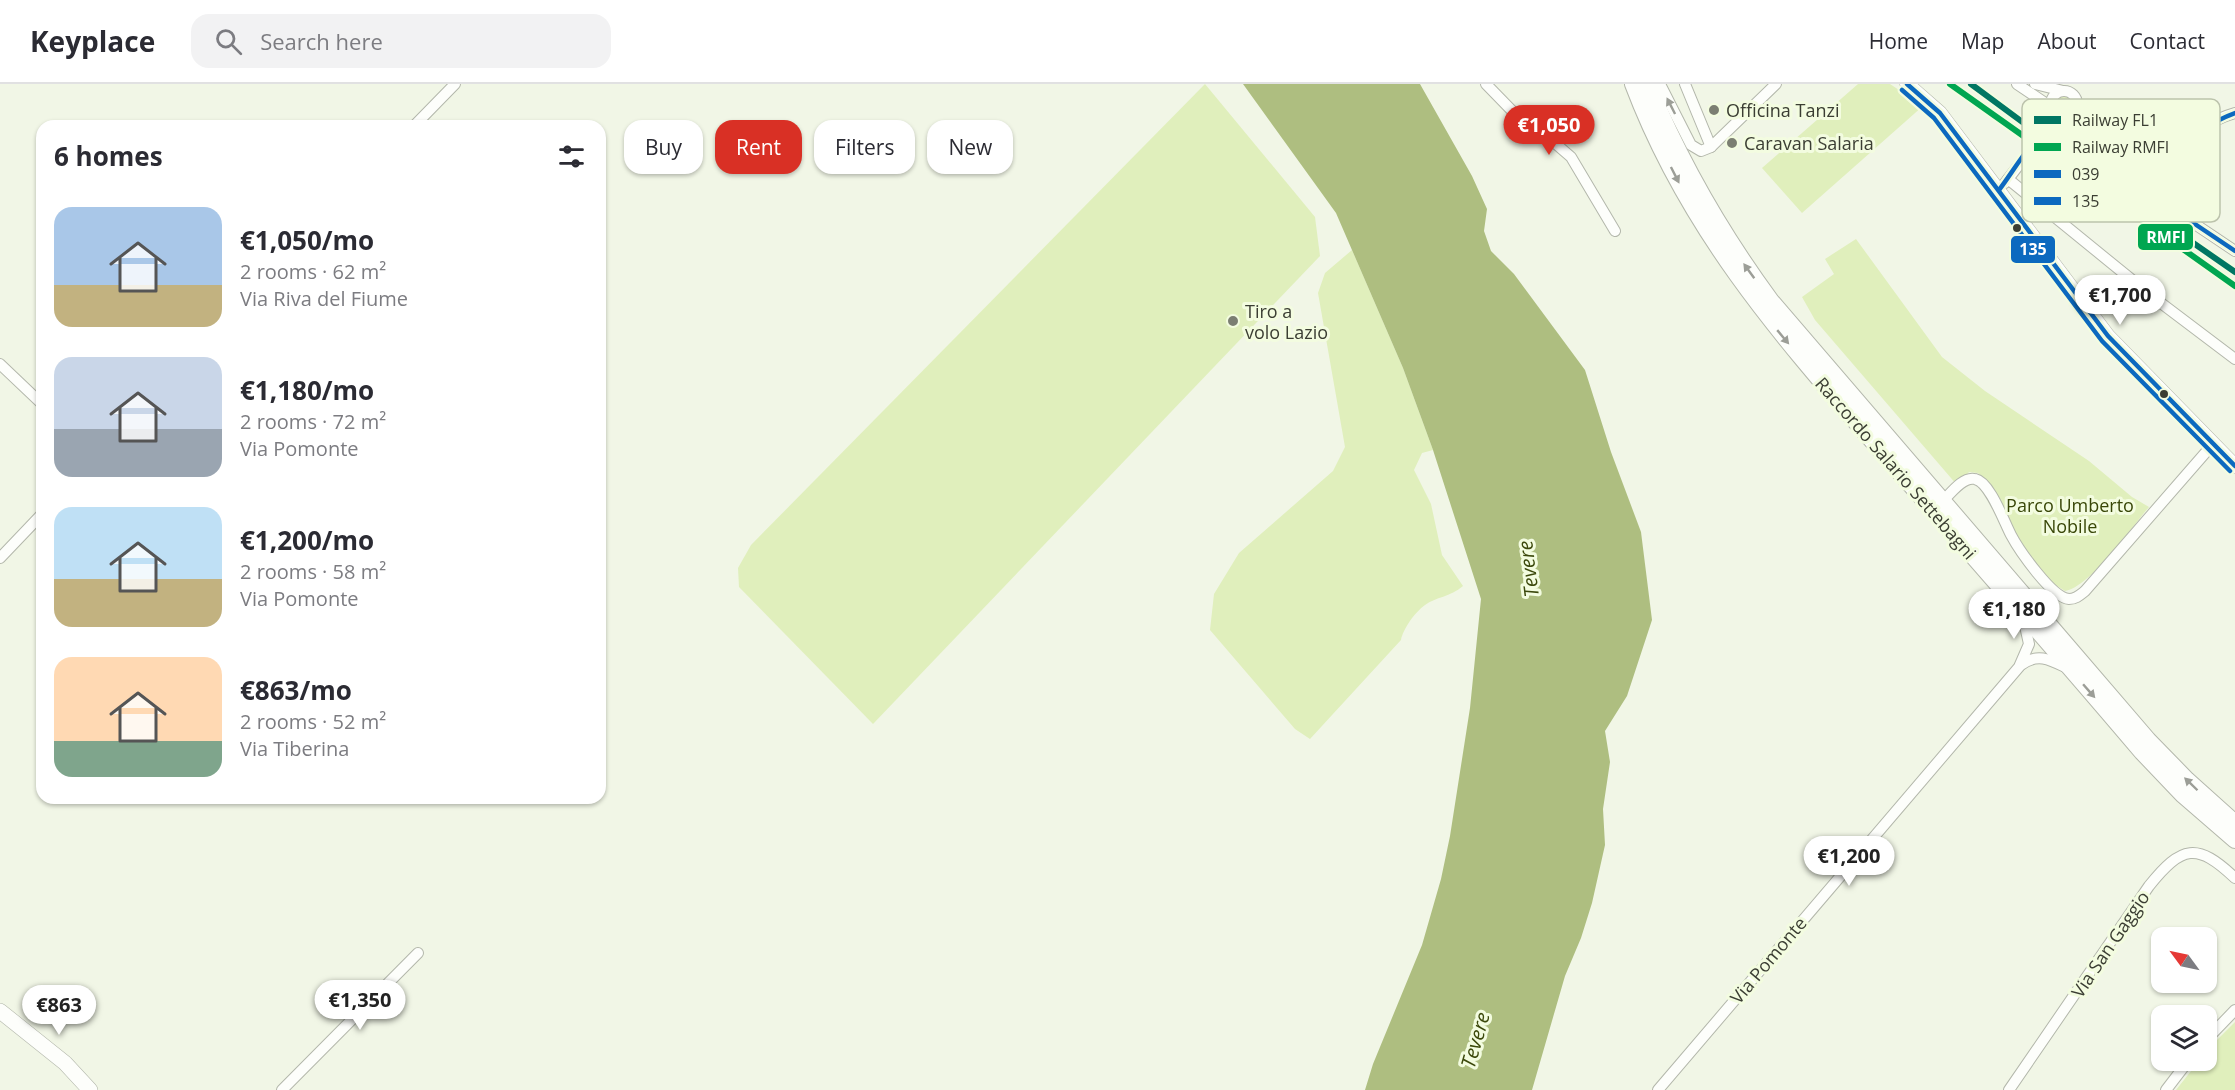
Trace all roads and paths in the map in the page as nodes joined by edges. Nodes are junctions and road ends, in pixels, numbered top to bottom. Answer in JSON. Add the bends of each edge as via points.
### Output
{"nodes":[{"id":1,"x":455,"y":84,"type":"edge"},
{"id":2,"x":1486,"y":84,"type":"edge"},
{"id":3,"x":1634,"y":84,"type":"edge"},
{"id":4,"x":1647,"y":84,"type":"edge"},
{"id":5,"x":1660,"y":84,"type":"edge"},
{"id":6,"x":1685,"y":84,"type":"edge"},
{"id":7,"x":1776,"y":84,"type":"edge"},
{"id":8,"x":1907,"y":84,"type":"edge"},
{"id":9,"x":2018,"y":84,"type":"edge"},
{"id":10,"x":2035,"y":84,"type":"edge"},
{"id":11,"x":2063,"y":91,"type":"junction"},
{"id":12,"x":2039,"y":99,"type":"edge"},
{"id":13,"x":2056,"y":99,"type":"edge"},
{"id":14,"x":2075,"y":99,"type":"edge"},
{"id":15,"x":2235,"y":113,"type":"edge"},
{"id":16,"x":420,"y":120,"type":"edge"},
{"id":17,"x":2220,"y":120,"type":"edge"},
{"id":18,"x":1712,"y":147,"type":"junction"},
{"id":19,"x":2022,"y":161,"type":"edge"},
{"id":20,"x":2004,"y":185,"type":"junction"},
{"id":21,"x":2022,"y":199,"type":"edge"},
{"id":22,"x":2022,"y":211,"type":"edge"},
{"id":23,"x":2029,"y":222,"type":"edge"},
{"id":24,"x":2053,"y":222,"type":"edge"},
{"id":25,"x":2192,"y":222,"type":"edge"},
{"id":26,"x":1615,"y":231,"type":"dead end"},
{"id":27,"x":2235,"y":251,"type":"edge"},
{"id":28,"x":2235,"y":359,"type":"edge"},
{"id":29,"x":0,"y":364,"type":"edge"},
{"id":30,"x":36,"y":398,"type":"edge"},
{"id":31,"x":2213,"y":444,"type":"junction"},
{"id":32,"x":2235,"y":466,"type":"edge"},
{"id":33,"x":1942,"y":502,"type":"junction"},
{"id":34,"x":36,"y":520,"type":"edge"},
{"id":35,"x":0,"y":558,"type":"edge"},
{"id":36,"x":2022,"y":615,"type":"junction"},
{"id":37,"x":2019,"y":667,"type":"junction"},
{"id":38,"x":2070,"y":669,"type":"junction"},
{"id":39,"x":2235,"y":823,"type":"edge"},
{"id":40,"x":2235,"y":840,"type":"edge"},
{"id":41,"x":2235,"y":878,"type":"edge"},
{"id":42,"x":418,"y":952,"type":"dead end"},
{"id":43,"x":2235,"y":1010,"type":"edge"},
{"id":44,"x":0,"y":1011,"type":"edge"},
{"id":45,"x":2217,"y":1029,"type":"edge"},
{"id":46,"x":2181,"y":1071,"type":"edge"},
{"id":47,"x":90,"y":1090,"type":"edge"},
{"id":48,"x":282,"y":1090,"type":"edge"},
{"id":49,"x":1658,"y":1090,"type":"edge"},
{"id":50,"x":2009,"y":1090,"type":"edge"},
{"id":51,"x":2166,"y":1090,"type":"edge"}],
"edges":[{"from":1,"to":16,"type":"street"},
{"from":2,"to":26,"type":"street","via":[[1522,121],[1571,157]]},
{"from":3,"to":36,"type":"main road","name":"Raccordo Salario Settebagni","one_way":true,"via":[[1693,209],[1761,309]]},
{"from":33,"to":4,"type":"main road","name":"Raccordo Salario Settebagni","one_way":true,"via":[[1746,267],[1702,198]]},
{"from":18,"to":5,"type":"street","one_way":true,"via":[[1701,151],[1693,147]]},
{"from":6,"to":18,"type":"street"},
{"from":7,"to":18,"type":"street"},
{"from":8,"to":20,"type":"street","via":[[1940,113]]},
{"from":9,"to":12,"type":"street"},
{"from":10,"to":11,"type":"street"},
{"from":11,"to":13,"type":"street","via":[[2055,94]]},
{"from":11,"to":14,"type":"street","via":[[2071,92]]},
{"from":15,"to":17,"type":"street"},
{"from":19,"to":20,"type":"street"},
{"from":20,"to":21,"type":"street"},
{"from":20,"to":22,"type":"street"},
{"from":23,"to":31,"type":"street","via":[[2108,336]]},
{"from":24,"to":28,"type":"street"},
{"from":25,"to":27,"type":"street"},
{"from":29,"to":30,"type":"street"},
{"from":31,"to":32,"type":"street"},
{"from":31,"to":33,"type":"street","via":[[2085,591],[2073,599],[2058,594],[2044,579],[2013,538],[1980,481],[1966,480]]},
{"from":39,"to":33,"type":"main road","name":"Raccordo Salario Settebagni","one_way":true,"via":[[2154,747]]},
{"from":34,"to":35,"type":"street"},
{"from":36,"to":37,"type":"street","name":"Via Pomonte","via":[[2029,644]]},
{"from":36,"to":38,"type":"main road","name":"Raccordo Salario Settebagni"},
{"from":37,"to":38,"type":"street","via":[[2038,657]]},
{"from":37,"to":49,"type":"street","name":"Via Pomonte"},
{"from":38,"to":40,"type":"main road","name":"Raccordo Salario Settebagni","one_way":true,"via":[[2165,777]]},
{"from":41,"to":50,"type":"street","name":"Via San Gaggio","via":[[2201,853],[2186,854],[2169,864],[2149,886]]},
{"from":42,"to":48,"type":"street"},
{"from":43,"to":45,"type":"street"},
{"from":44,"to":47,"type":"main road","via":[[65,1063]]},
{"from":46,"to":51,"type":"street"}]}
